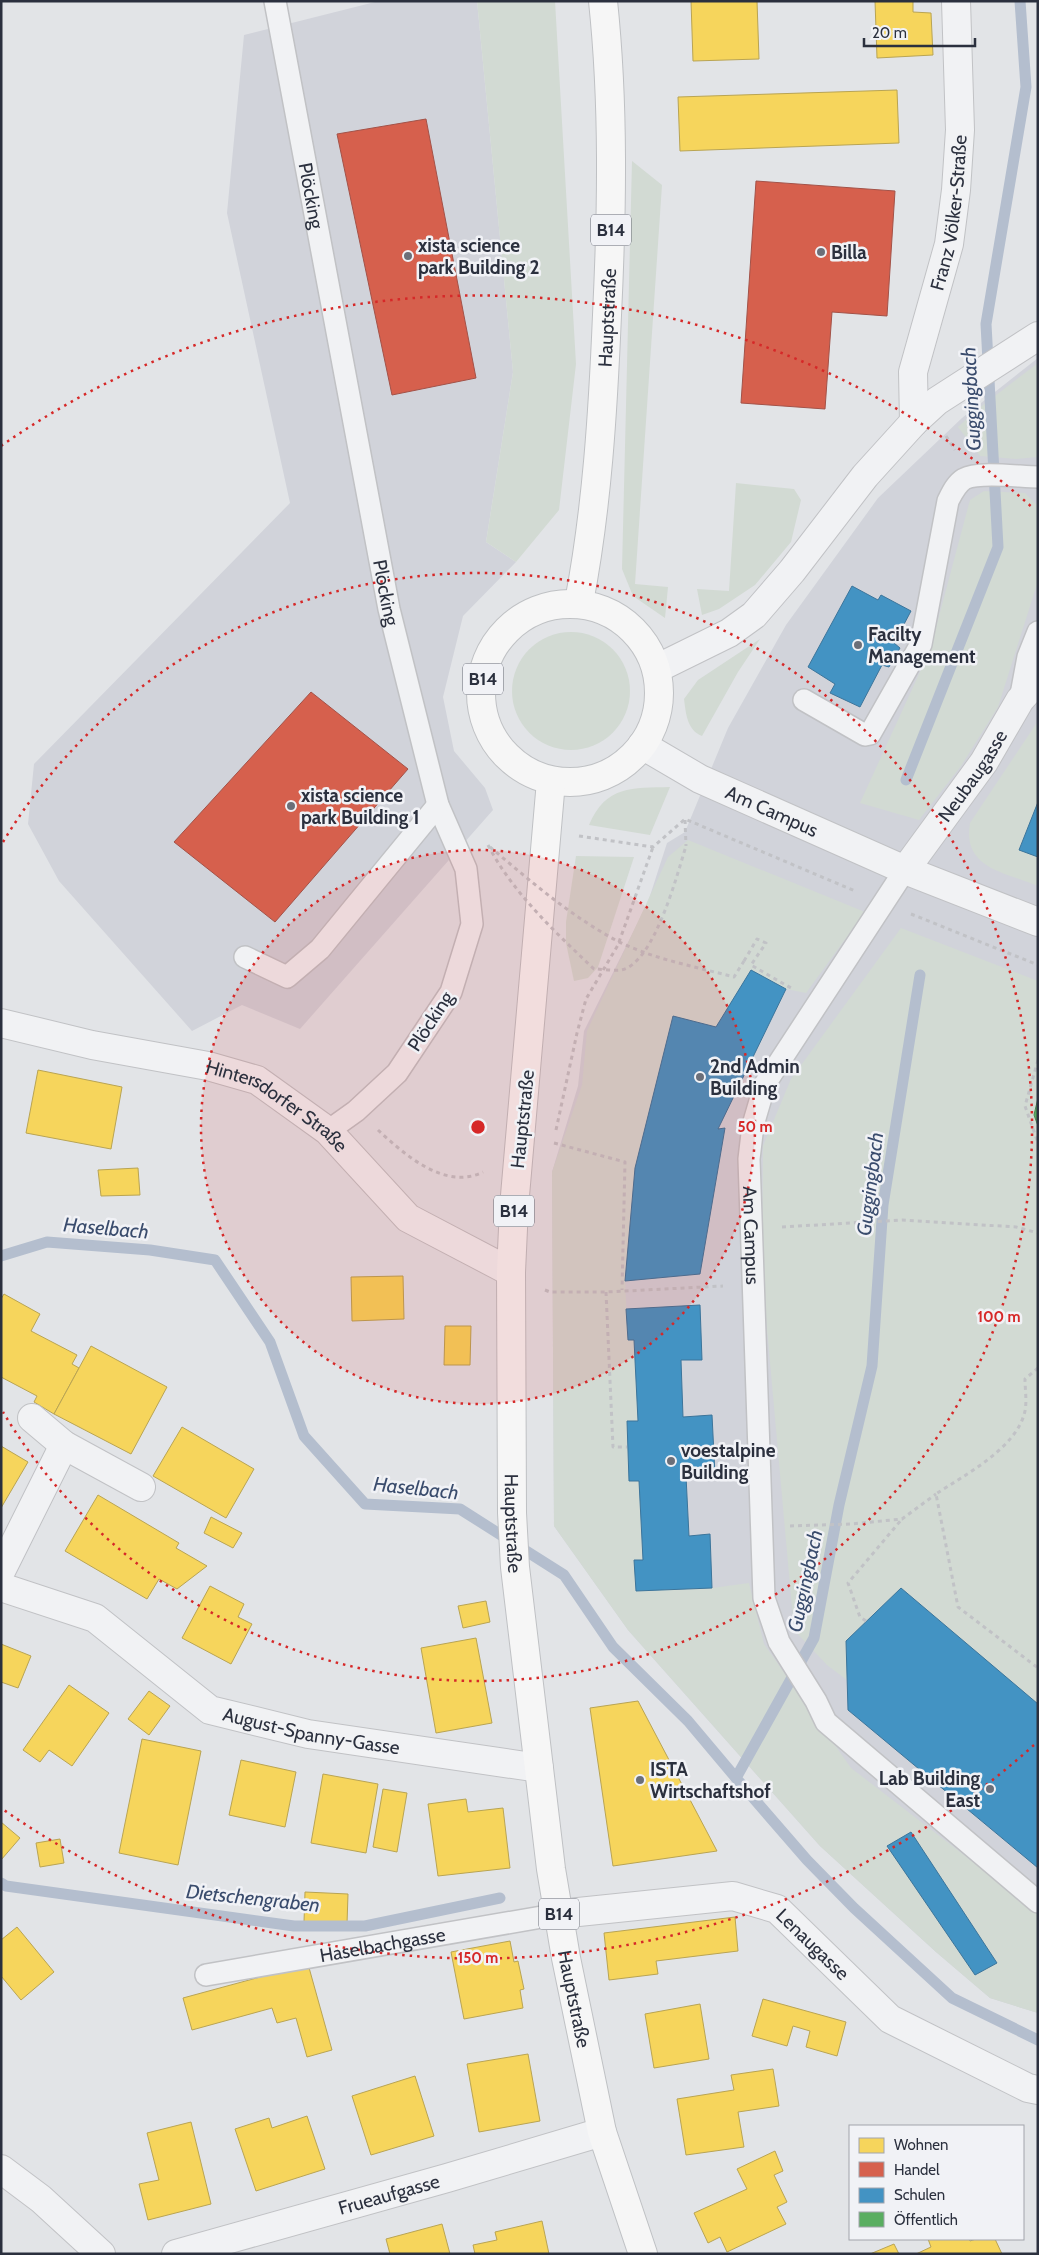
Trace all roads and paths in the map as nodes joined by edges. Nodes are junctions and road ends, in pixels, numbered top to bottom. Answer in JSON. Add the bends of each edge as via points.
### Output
{"nodes":[{"id":1,"x":275,"y":1,"type":"edge"},
{"id":2,"x":603,"y":1,"type":"edge"},
{"id":3,"x":956,"y":1,"type":"edge"},
{"id":4,"x":1036,"y":337,"type":"edge"},
{"id":5,"x":921,"y":415,"type":"junction"},
{"id":6,"x":976,"y":477,"type":"junction"},
{"id":7,"x":1032,"y":477,"type":"edge"},
{"id":8,"x":579,"y":602,"type":"junction"},
{"id":9,"x":1038,"y":632,"type":"edge"},
{"id":10,"x":658,"y":668,"type":"junction"},
{"id":11,"x":1038,"y":680,"type":"edge"},
{"id":12,"x":1029,"y":695,"type":"edge"},
{"id":13,"x":804,"y":700,"type":"dead end"},
{"id":14,"x":642,"y":744,"type":"junction"},
{"id":15,"x":551,"y":781,"type":"junction"},
{"id":16,"x":438,"y":804,"type":"junction"},
{"id":17,"x":685,"y":819,"type":"junction"},
{"id":18,"x":546,"y":832,"type":"junction"},
{"id":19,"x":653,"y":847,"type":"junction"},
{"id":20,"x":905,"y":870,"type":"junction"},
{"id":21,"x":884,"y":903,"type":"junction"},
{"id":22,"x":1038,"y":922,"type":"edge"},
{"id":23,"x":244,"y":957,"type":"dead end"},
{"id":24,"x":1038,"y":965,"type":"edge"},
{"id":25,"x":818,"y":1004,"type":"junction"},
{"id":26,"x":1,"y":1023,"type":"edge"},
{"id":27,"x":1038,"y":1060,"type":"edge"},
{"id":28,"x":356,"y":1111,"type":"junction"},
{"id":29,"x":328,"y":1131,"type":"junction"},
{"id":30,"x":554,"y":1143,"type":"junction"},
{"id":31,"x":1038,"y":1143,"type":"edge"},
{"id":32,"x":518,"y":1150,"type":"junction"},
{"id":33,"x":751,"y":1230,"type":"junction"},
{"id":34,"x":1038,"y":1233,"type":"edge"},
{"id":35,"x":511,"y":1272,"type":"junction"},
{"id":36,"x":753,"y":1284,"type":"junction"},
{"id":37,"x":622,"y":1290,"type":"junction"},
{"id":38,"x":606,"y":1292,"type":"junction"},
{"id":39,"x":1038,"y":1368,"type":"edge"},
{"id":40,"x":32,"y":1418,"type":"dead end"},
{"id":41,"x":64,"y":1444,"type":"junction"},
{"id":42,"x":627,"y":1447,"type":"dead end"},
{"id":43,"x":141,"y":1487,"type":"dead end"},
{"id":44,"x":936,"y":1494,"type":"junction"},
{"id":45,"x":902,"y":1519,"type":"junction"},
{"id":46,"x":824,"y":1525,"type":"dead end"},
{"id":47,"x":1,"y":1571,"type":"edge"},
{"id":48,"x":1,"y":1587,"type":"edge"},
{"id":49,"x":866,"y":1621,"type":"dead end"},
{"id":50,"x":1038,"y":1668,"type":"edge"},
{"id":51,"x":538,"y":1768,"type":"junction"},
{"id":52,"x":1038,"y":1902,"type":"edge"},
{"id":53,"x":559,"y":1914,"type":"junction"},
{"id":54,"x":206,"y":1975,"type":"dead end"},
{"id":55,"x":1038,"y":2090,"type":"edge"},
{"id":56,"x":602,"y":2132,"type":"junction"},
{"id":57,"x":1,"y":2169,"type":"edge"},
{"id":58,"x":101,"y":2254,"type":"edge"},
{"id":59,"x":176,"y":2254,"type":"edge"},
{"id":60,"x":643,"y":2254,"type":"edge"}],
"edges":[{"from":1,"to":16,"type":"lane","name":"Plöcking","via":[[389,609]]},
{"from":2,"to":8,"type":"main road","name":"Hauptstraße","number":"B14","via":[[609,54],[611,235],[599,448]]},
{"from":3,"to":5,"type":"street","name":"Franz Völker-Straße","via":[[960,130],[956,190],[949,244],[913,372]]},
{"from":4,"to":5,"type":"street","via":[[960,385]]},
{"from":5,"to":6,"type":"path"},
{"from":5,"to":10,"type":"street","via":[[865,476],[754,615],[728,633]]},
{"from":6,"to":7,"type":"lane"},
{"from":6,"to":13,"type":"lane","via":[[964,479],[948,501],[921,644],[870,734],[865,735]]},
{"from":8,"to":10,"type":"main road","via":[[616,616],[647,648]]},
{"from":8,"to":15,"type":"main road","number":"B14","via":[[525,615],[500,636],[484,668],[480,704],[490,735],[518,767]]},
{"from":9,"to":12,"type":"lane","via":[[1028,657]]},
{"from":10,"to":14,"type":"main road","number":"B14","via":[[658,716]]},
{"from":11,"to":12,"type":"street","name":"Neubaugasse"},
{"from":12,"to":20,"type":"street","name":"Neubaugasse"},
{"from":14,"to":15,"type":"main road","number":"B14","via":[[612,773],[584,783]]},
{"from":14,"to":20,"type":"street","name":"Am Campus","via":[[700,780]]},
{"from":15,"to":18,"type":"main road","name":"Hauptstraße","number":"B14"},
{"from":16,"to":23,"type":"lane","via":[[320,949],[287,977]]},
{"from":16,"to":28,"type":"lane","name":"Plöcking","via":[[466,869],[472,924],[452,992],[397,1072]]},
{"from":17,"to":19,"type":"path"},
{"from":17,"to":21,"type":"path"},
{"from":17,"to":25,"type":"path","bridge":true,"via":[[686,846],[667,906],[656,932],[646,947],[640,955],[635,963],[622,970],[594,969],[535,910],[500,867],[488,845],[548,896],[611,938],[636,948],[645,952],[734,977],[757,938],[766,943],[751,966]]},
{"from":18,"to":19,"type":"path"},
{"from":18,"to":32,"type":"main road","name":"Hauptstraße","number":"B14"},
{"from":19,"to":30,"type":"path","via":[[618,945],[586,999]]},
{"from":20,"to":21,"type":"lane","name":"Am Campus"},
{"from":20,"to":22,"type":"street","name":"Am Campus"},
{"from":21,"to":24,"type":"path"},
{"from":21,"to":25,"type":"lane","name":"Am Campus"},
{"from":25,"to":33,"type":"lane","name":"Am Campus","via":[[765,1084],[753,1125],[749,1159]]},
{"from":26,"to":29,"type":"street","name":"Hintersdorfer Straße","via":[[92,1045],[208,1066],[257,1080]]},
{"from":27,"to":31,"type":"path","via":[[1025,1106]]},
{"from":28,"to":29,"type":"lane","name":"Plöcking"},
{"from":28,"to":32,"type":"path","via":[[432,1171],[455,1179],[472,1178],[483,1172],[491,1146]]},
{"from":29,"to":35,"type":"street","name":"Hintersdorfer Straße","via":[[408,1218]]},
{"from":30,"to":32,"type":"path","via":[[551,1156]]},
{"from":30,"to":37,"type":"path","via":[[625,1162]]},
{"from":32,"to":35,"type":"main road","name":"Hauptstraße","number":"B14"},
{"from":33,"to":34,"type":"path","via":[[902,1220],[1016,1227]]},
{"from":33,"to":36,"type":"lane","name":"Am Campus"},
{"from":35,"to":38,"type":"path","via":[[550,1292]]},
{"from":35,"to":51,"type":"main road","name":"Hauptstraße","number":"B14","via":[[512,1513]]},
{"from":36,"to":37,"type":"path"},
{"from":36,"to":52,"type":"lane","name":"Am Campus","via":[[764,1598],[779,1642],[826,1722]]},
{"from":37,"to":38,"type":"path"},
{"from":38,"to":42,"type":"path","via":[[612,1447]]},
{"from":39,"to":44,"type":"path","via":[[1025,1379],[1025,1410],[1014,1436]]},
{"from":40,"to":41,"type":"street"},
{"from":41,"to":43,"type":"street"},
{"from":41,"to":47,"type":"street"},
{"from":44,"to":45,"type":"path"},
{"from":44,"to":50,"type":"path","via":[[958,1607]]},
{"from":45,"to":46,"type":"path"},
{"from":45,"to":49,"type":"path","via":[[848,1583],[860,1617]]},
{"from":48,"to":51,"type":"street","name":"August-Spanny-Gasse","via":[[95,1618],[210,1710],[308,1734]]},
{"from":51,"to":53,"type":"main road","name":"Hauptstraße","number":"B14"},
{"from":53,"to":54,"type":"lane","name":"Haselbachgasse"},
{"from":53,"to":55,"type":"street","name":"Lenaugasse","via":[[732,1896],[777,1909],[890,2019],[1028,2088]]},
{"from":53,"to":56,"type":"main road","name":"Hauptstraße","number":"B14"},
{"from":56,"to":59,"type":"street","name":"Frueaufgasse"},
{"from":56,"to":60,"type":"main road","name":"Hauptstraße","number":"B14"},
{"from":57,"to":58,"type":"street"}]}
